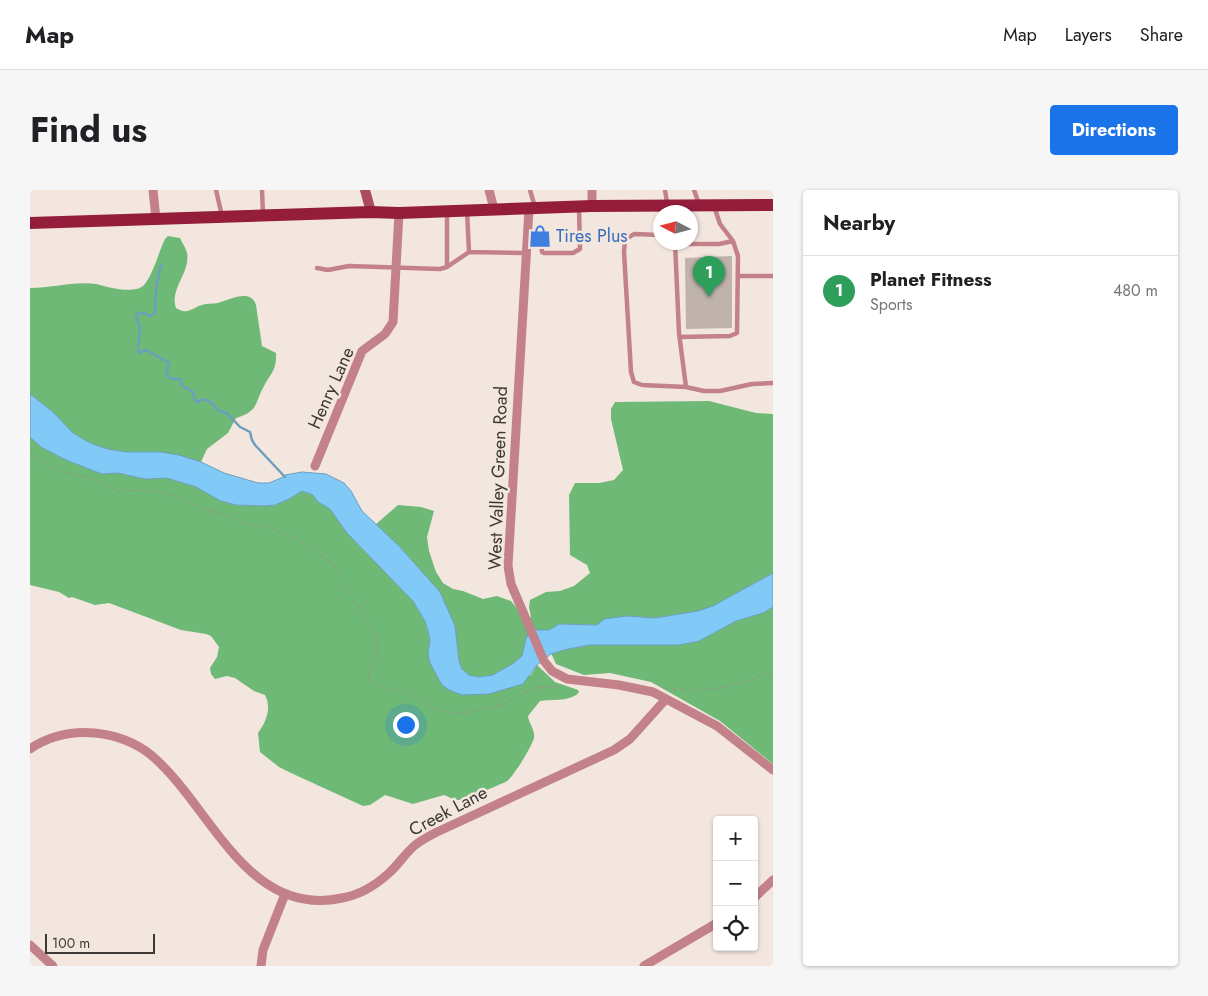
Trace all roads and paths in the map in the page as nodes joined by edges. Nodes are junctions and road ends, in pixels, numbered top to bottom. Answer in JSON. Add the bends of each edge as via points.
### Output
{"nodes":[{"id":1,"x":152,"y":190,"type":"edge"},
{"id":2,"x":216,"y":190,"type":"edge"},
{"id":3,"x":262,"y":190,"type":"edge"},
{"id":4,"x":365,"y":190,"type":"edge"},
{"id":5,"x":489,"y":190,"type":"edge"},
{"id":6,"x":530,"y":190,"type":"edge"},
{"id":7,"x":592,"y":190,"type":"edge"},
{"id":8,"x":665,"y":190,"type":"edge"},
{"id":9,"x":694,"y":190,"type":"edge"},
{"id":10,"x":668,"y":205,"type":"edge"},
{"id":11,"x":771,"y":205,"type":"edge"},
{"id":12,"x":592,"y":206,"type":"junction"},
{"id":13,"x":653,"y":206,"type":"edge"},
{"id":14,"x":699,"y":206,"type":"joint"},
{"id":15,"x":714,"y":206,"type":"junction"},
{"id":16,"x":579,"y":207,"type":"junction"},
{"id":17,"x":494,"y":209,"type":"junction"},
{"id":18,"x":532,"y":209,"type":"junction"},
{"id":19,"x":467,"y":210,"type":"junction"},
{"id":20,"x":447,"y":211,"type":"junction"},
{"id":21,"x":371,"y":212,"type":"junction"},
{"id":22,"x":399,"y":213,"type":"junction"},
{"id":23,"x":264,"y":216,"type":"junction"},
{"id":24,"x":222,"y":217,"type":"junction"},
{"id":25,"x":156,"y":220,"type":"junction"},
{"id":26,"x":30,"y":223,"type":"edge"},
{"id":27,"x":653,"y":235,"type":"edge"},
{"id":28,"x":542,"y":239,"type":"dead end"},
{"id":29,"x":733,"y":241,"type":"junction"},
{"id":30,"x":698,"y":244,"type":"edge"},
{"id":31,"x":675,"y":250,"type":"edge"},
{"id":32,"x":469,"y":252,"type":"junction"},
{"id":33,"x":526,"y":253,"type":"junction"},
{"id":34,"x":447,"y":267,"type":"junction"},
{"id":35,"x":318,"y":268,"type":"dead end"},
{"id":36,"x":396,"y":268,"type":"junction"},
{"id":37,"x":738,"y":276,"type":"junction"},
{"id":38,"x":773,"y":276,"type":"edge"},
{"id":39,"x":680,"y":337,"type":"junction"},
{"id":40,"x":773,"y":383,"type":"edge"},
{"id":41,"x":686,"y":387,"type":"junction"},
{"id":42,"x":30,"y":454,"type":"edge"},
{"id":43,"x":315,"y":466,"type":"dead end"},
{"id":44,"x":773,"y":671,"type":"edge"},
{"id":45,"x":544,"y":687,"type":"dead end"},
{"id":46,"x":660,"y":688,"type":"dead end"},
{"id":47,"x":666,"y":699,"type":"junction"},
{"id":48,"x":30,"y":749,"type":"edge"},
{"id":49,"x":773,"y":770,"type":"edge"},
{"id":50,"x":773,"y":880,"type":"edge"},
{"id":51,"x":285,"y":894,"type":"junction"},
{"id":52,"x":758,"y":894,"type":"edge"},
{"id":53,"x":713,"y":925,"type":"edge"},
{"id":54,"x":30,"y":946,"type":"edge"},
{"id":55,"x":53,"y":966,"type":"edge"},
{"id":56,"x":260,"y":966,"type":"edge"},
{"id":57,"x":644,"y":966,"type":"edge"}],
"edges":[{"from":1,"to":25,"type":"street"},
{"from":2,"to":24,"type":"lane"},
{"from":3,"to":23,"type":"lane"},
{"from":4,"to":21,"type":"street"},
{"from":5,"to":17,"type":"street"},
{"from":6,"to":18,"type":"lane"},
{"from":7,"to":12,"type":"street"},
{"from":8,"to":10,"type":"lane"},
{"from":9,"to":14,"type":"lane"},
{"from":11,"to":15,"type":"main road"},
{"from":12,"to":13,"type":"main road"},
{"from":12,"to":16,"type":"main road"},
{"from":14,"to":15,"type":"main road"},
{"from":15,"to":29,"type":"lane","via":[[720,224]]},
{"from":16,"to":18,"type":"main road"},
{"from":16,"to":28,"type":"lane","via":[[580,249],[573,253],[544,253]]},
{"from":17,"to":18,"type":"main road"},
{"from":17,"to":19,"type":"main road"},
{"from":18,"to":33,"type":"street","name":"West Valley Green Road"},
{"from":19,"to":20,"type":"main road"},
{"from":19,"to":32,"type":"lane"},
{"from":20,"to":22,"type":"main road"},
{"from":20,"to":34,"type":"lane"},
{"from":21,"to":22,"type":"main road"},
{"from":21,"to":23,"type":"main road"},
{"from":22,"to":36,"type":"street","name":"Henry Lane"},
{"from":23,"to":24,"type":"main road"},
{"from":24,"to":25,"type":"main road"},
{"from":25,"to":26,"type":"main road"},
{"from":27,"to":41,"type":"lane","via":[[634,234],[626,240],[624,252],[631,372],[634,382],[642,385]]},
{"from":29,"to":30,"type":"lane"},
{"from":29,"to":37,"type":"lane","via":[[738,256]]},
{"from":31,"to":39,"type":"lane"},
{"from":32,"to":33,"type":"lane"},
{"from":32,"to":34,"type":"lane"},
{"from":33,"to":47,"type":"street","name":"West Valley Green Road","via":[[508,566],[511,584],[544,661],[552,671],[567,679],[619,685],[652,692]]},
{"from":34,"to":36,"type":"lane"},
{"from":35,"to":36,"type":"lane"},
{"from":36,"to":43,"type":"street","name":"Henry Lane","via":[[393,322],[385,334],[362,351]]},
{"from":37,"to":38,"type":"lane"},
{"from":37,"to":39,"type":"lane","via":[[737,333],[730,336]]},
{"from":39,"to":41,"type":"lane"},
{"from":40,"to":41,"type":"lane","via":[[720,391]]},
{"from":42,"to":45,"type":"path","via":[[60,472],[88,477],[122,492],[141,490],[171,494],[207,510],[277,530],[301,541],[334,564],[377,637],[378,646],[368,675],[376,684],[408,693],[436,709],[458,713],[505,704],[530,689]]},
{"from":44,"to":46,"type":"path","via":[[712,689]]},
{"from":47,"to":49,"type":"street","name":"West Valley Green Road","via":[[717,726]]},
{"from":47,"to":51,"type":"street","name":"Creek Lane","via":[[630,740],[421,840],[388,874],[363,891],[349,897],[326,900]]},
{"from":48,"to":51,"type":"street","name":"Creek Lane","via":[[45,740],[78,732],[106,734],[132,743],[154,758],[249,870],[266,885]]},
{"from":50,"to":52,"type":"street"},
{"from":51,"to":56,"type":"street"},
{"from":53,"to":57,"type":"street"},
{"from":54,"to":55,"type":"street"}]}
